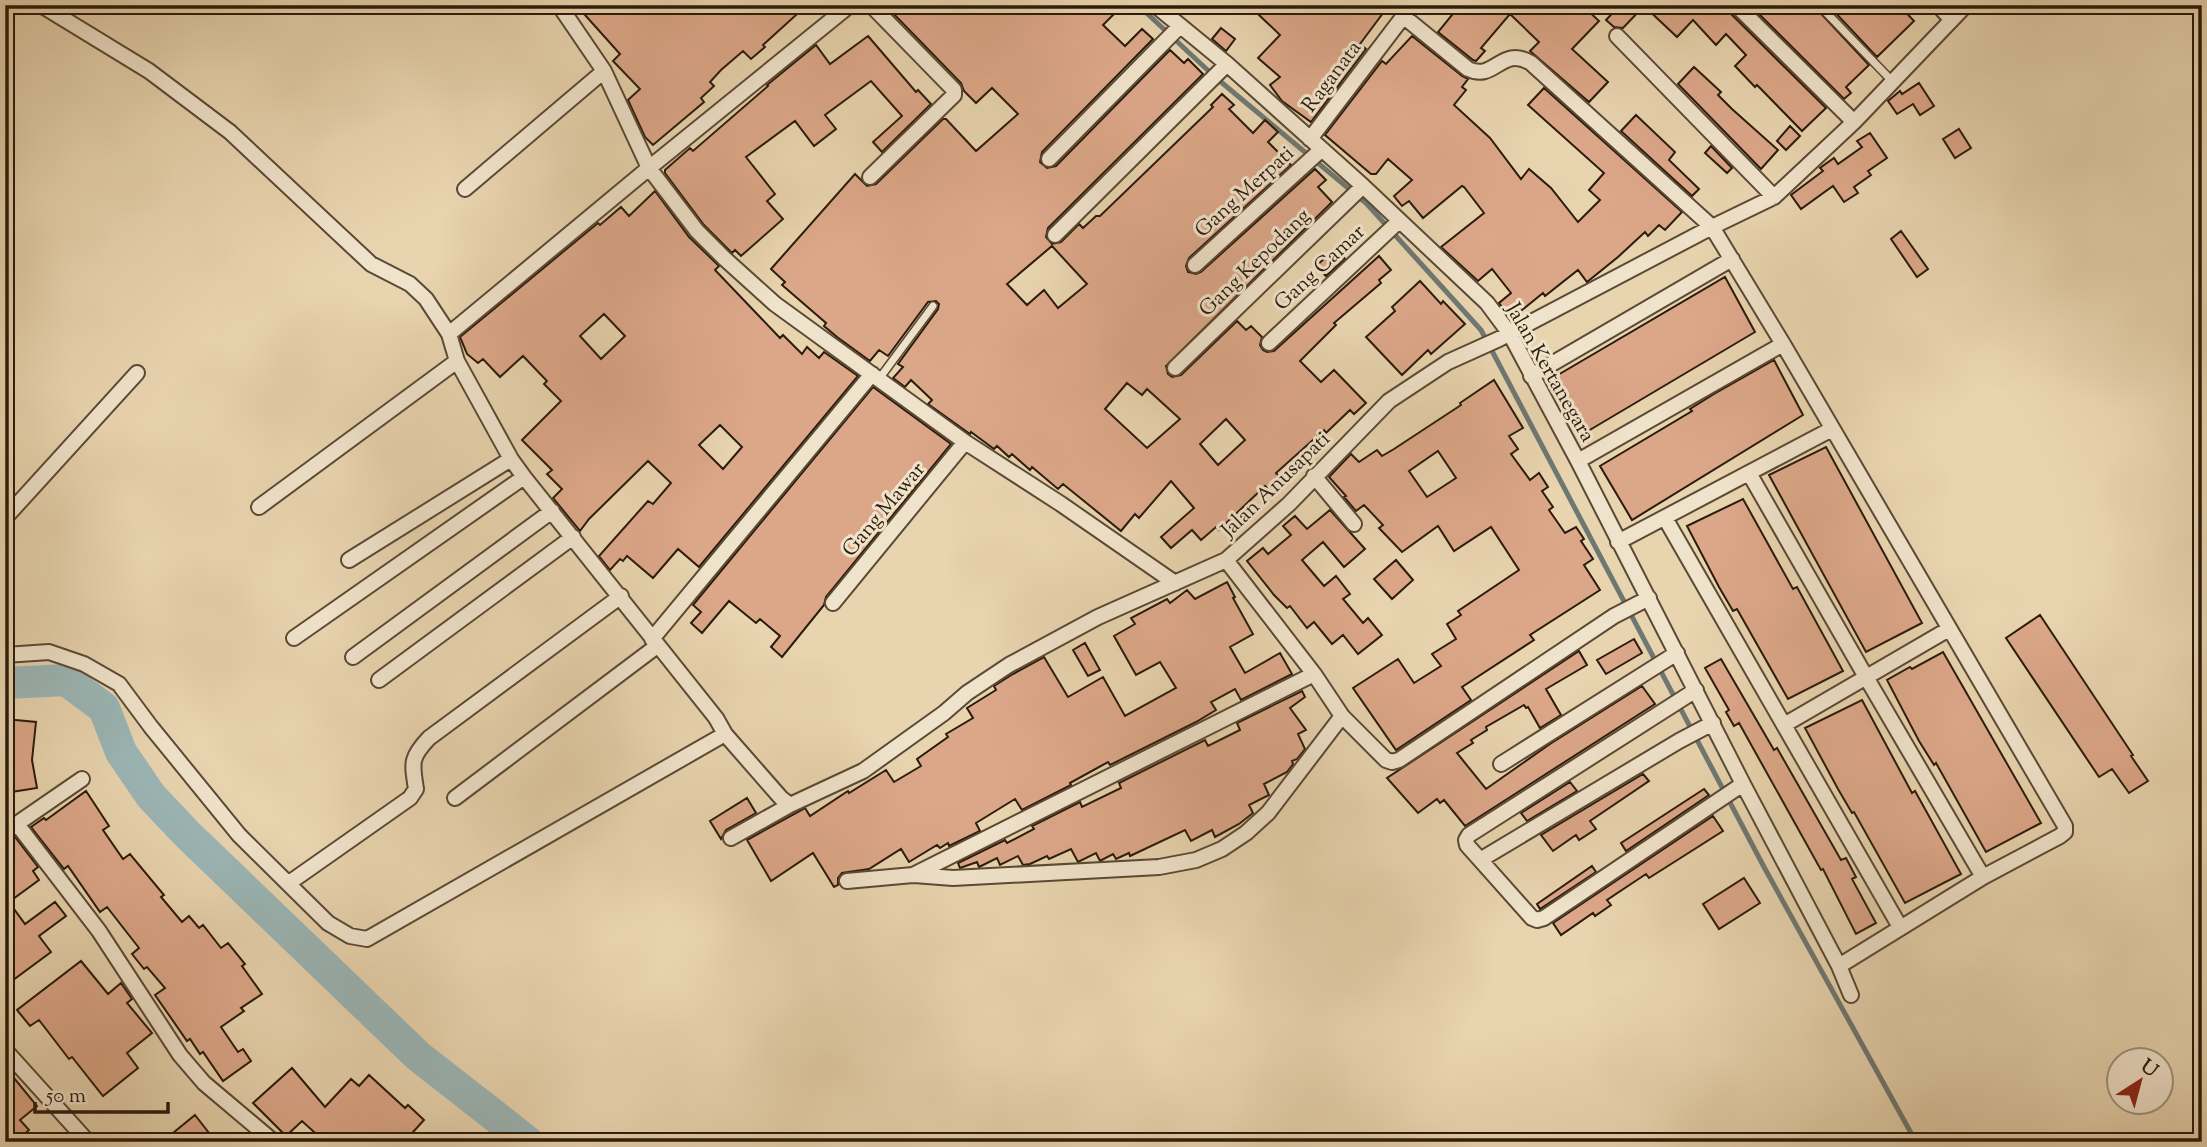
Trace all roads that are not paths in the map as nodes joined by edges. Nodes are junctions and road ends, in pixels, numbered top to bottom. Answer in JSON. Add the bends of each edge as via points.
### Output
{"nodes":[{"id":1,"x":41,"y":5,"type":"edge"},
{"id":2,"x":559,"y":5,"type":"edge"},
{"id":3,"x":850,"y":5,"type":"edge"},
{"id":4,"x":871,"y":5,"type":"edge"},
{"id":5,"x":1155,"y":5,"type":"edge"},
{"id":6,"x":1736,"y":5,"type":"edge"},
{"id":7,"x":1819,"y":5,"type":"edge"},
{"id":8,"x":1938,"y":5,"type":"edge"},
{"id":9,"x":1966,"y":5,"type":"edge"},
{"id":10,"x":1408,"y":11,"type":"edge"},
{"id":11,"x":1952,"y":19,"type":"junction"},
{"id":12,"x":1178,"y":28,"type":"junction"},
{"id":13,"x":1617,"y":36,"type":"dead end"},
{"id":14,"x":1224,"y":67,"type":"junction"},
{"id":15,"x":604,"y":71,"type":"junction"},
{"id":16,"x":1892,"y":82,"type":"junction"},
{"id":17,"x":1854,"y":122,"type":"junction"},
{"id":18,"x":1310,"y":139,"type":"junction"},
{"id":19,"x":1319,"y":151,"type":"junction"},
{"id":20,"x":1049,"y":159,"type":"dead end"},
{"id":21,"x":649,"y":168,"type":"junction"},
{"id":22,"x":870,"y":177,"type":"dead end"},
{"id":23,"x":465,"y":189,"type":"dead end"},
{"id":24,"x":1357,"y":192,"type":"junction"},
{"id":25,"x":1773,"y":197,"type":"junction"},
{"id":26,"x":1394,"y":226,"type":"junction"},
{"id":27,"x":1712,"y":227,"type":"junction"},
{"id":28,"x":1055,"y":235,"type":"dead end"},
{"id":29,"x":1732,"y":259,"type":"junction"},
{"id":30,"x":1195,"y":265,"type":"dead end"},
{"id":31,"x":933,"y":306,"type":"dead end"},
{"id":32,"x":449,"y":334,"type":"junction"},
{"id":33,"x":1505,"y":337,"type":"junction"},
{"id":34,"x":1269,"y":343,"type":"dead end"},
{"id":35,"x":1783,"y":344,"type":"junction"},
{"id":36,"x":457,"y":361,"type":"junction"},
{"id":37,"x":1175,"y":368,"type":"dead end"},
{"id":38,"x":137,"y":373,"type":"dead end"},
{"id":39,"x":1531,"y":376,"type":"junction"},
{"id":40,"x":875,"y":377,"type":"junction"},
{"id":41,"x":1832,"y":429,"type":"junction"},
{"id":42,"x":965,"y":442,"type":"junction"},
{"id":43,"x":511,"y":459,"type":"junction"},
{"id":44,"x":1578,"y":461,"type":"junction"},
{"id":45,"x":1749,"y":473,"type":"junction"},
{"id":46,"x":1314,"y":476,"type":"junction"},
{"id":47,"x":524,"y":477,"type":"junction"},
{"id":48,"x":259,"y":508,"type":"dead end"},
{"id":49,"x":552,"y":512,"type":"junction"},
{"id":50,"x":5,"y":518,"type":"edge"},
{"id":51,"x":1665,"y":518,"type":"junction"},
{"id":52,"x":1354,"y":524,"type":"dead end"},
{"id":53,"x":573,"y":537,"type":"junction"},
{"id":54,"x":1618,"y":542,"type":"junction"},
{"id":55,"x":349,"y":560,"type":"dead end"},
{"id":56,"x":1226,"y":560,"type":"junction"},
{"id":57,"x":1175,"y":583,"type":"junction"},
{"id":58,"x":621,"y":596,"type":"junction"},
{"id":59,"x":1648,"y":599,"type":"junction"},
{"id":60,"x":833,"y":603,"type":"dead end"},
{"id":61,"x":1948,"y":629,"type":"junction"},
{"id":62,"x":294,"y":638,"type":"dead end"},
{"id":63,"x":655,"y":643,"type":"junction"},
{"id":64,"x":5,"y":655,"type":"edge"},
{"id":65,"x":1672,"y":655,"type":"junction"},
{"id":66,"x":353,"y":657,"type":"dead end"},
{"id":67,"x":1314,"y":674,"type":"junction"},
{"id":68,"x":1866,"y":677,"type":"junction"},
{"id":69,"x":379,"y":680,"type":"dead end"},
{"id":70,"x":1696,"y":690,"type":"junction"},
{"id":71,"x":1342,"y":716,"type":"junction"},
{"id":72,"x":1784,"y":725,"type":"junction"},
{"id":73,"x":1708,"y":726,"type":"junction"},
{"id":74,"x":725,"y":734,"type":"junction"},
{"id":75,"x":1501,"y":764,"type":"dead end"},
{"id":76,"x":82,"y":779,"type":"dead end"},
{"id":77,"x":1739,"y":787,"type":"junction"},
{"id":78,"x":455,"y":798,"type":"dead end"},
{"id":79,"x":790,"y":805,"type":"junction"},
{"id":80,"x":11,"y":828,"type":"edge"},
{"id":81,"x":731,"y":838,"type":"dead end"},
{"id":82,"x":1480,"y":860,"type":"junction"},
{"id":83,"x":913,"y":875,"type":"junction"},
{"id":84,"x":1983,"y":877,"type":"junction"},
{"id":85,"x":847,"y":881,"type":"dead end"},
{"id":86,"x":289,"y":883,"type":"junction"},
{"id":87,"x":1900,"y":927,"type":"junction"},
{"id":88,"x":1839,"y":966,"type":"junction"},
{"id":89,"x":1851,"y":995,"type":"dead end"},
{"id":90,"x":5,"y":1050,"type":"edge"},
{"id":91,"x":88,"y":1142,"type":"edge"},
{"id":92,"x":274,"y":1142,"type":"edge"}],
"edges":[{"from":1,"to":32,"type":"street","via":[[149,71],[230,132],[371,264],[410,284]]},
{"from":2,"to":15,"type":"street"},
{"from":3,"to":21,"type":"street"},
{"from":4,"to":22,"type":"street","via":[[954,95]]},
{"from":5,"to":12,"type":"street","name":"Jalan Kertanegara"},
{"from":6,"to":17,"type":"street"},
{"from":7,"to":16,"type":"lane"},
{"from":8,"to":11,"type":"street"},
{"from":9,"to":11,"type":"street","name":"Jalan Anusapati"},
{"from":10,"to":18,"type":"street","name":"Raganata"},
{"from":10,"to":27,"type":"street","via":[[1475,72],[1513,57],[1531,63]]},
{"from":11,"to":16,"type":"street","name":"Jalan Anusapati"},
{"from":12,"to":14,"type":"street","name":"Jalan Kertanegara"},
{"from":12,"to":20,"type":"street"},
{"from":13,"to":25,"type":"street"},
{"from":14,"to":18,"type":"street","name":"Jalan Kertanegara"},
{"from":14,"to":28,"type":"street"},
{"from":15,"to":21,"type":"street"},
{"from":15,"to":23,"type":"street"},
{"from":16,"to":17,"type":"street","name":"Jalan Anusapati"},
{"from":17,"to":25,"type":"street","name":"Jalan Anusapati"},
{"from":18,"to":19,"type":"street","name":"Jalan Kertanegara"},
{"from":19,"to":24,"type":"street","name":"Jalan Kertanegara"},
{"from":19,"to":30,"type":"street","name":"Gang Merpati"},
{"from":21,"to":32,"type":"street"},
{"from":21,"to":40,"type":"street","via":[[724,258],[775,304]]},
{"from":24,"to":26,"type":"street","name":"Jalan Kertanegara"},
{"from":24,"to":37,"type":"street","name":"Gang Kepodang"},
{"from":25,"to":27,"type":"street","name":"Jalan Anusapati"},
{"from":26,"to":33,"type":"street","name":"Jalan Kertanegara","via":[[1486,303]]},
{"from":26,"to":34,"type":"street","name":"Gang Camar"},
{"from":27,"to":29,"type":"street"},
{"from":27,"to":33,"type":"street","name":"Jalan Anusapati"},
{"from":29,"to":35,"type":"street"},
{"from":29,"to":39,"type":"street"},
{"from":31,"to":40,"type":"lane"},
{"from":32,"to":36,"type":"street"},
{"from":33,"to":39,"type":"street","name":"Jalan Kertanegara"},
{"from":33,"to":46,"type":"street","name":"Jalan Anusapati","via":[[1464,354],[1389,401]]},
{"from":35,"to":41,"type":"street"},
{"from":35,"to":44,"type":"street"},
{"from":36,"to":43,"type":"street"},
{"from":36,"to":48,"type":"street"},
{"from":38,"to":50,"type":"street"},
{"from":39,"to":44,"type":"street","name":"Jalan Kertanegara"},
{"from":40,"to":42,"type":"street"},
{"from":40,"to":63,"type":"street"},
{"from":41,"to":45,"type":"street"},
{"from":41,"to":61,"type":"street"},
{"from":42,"to":57,"type":"street"},
{"from":42,"to":60,"type":"street","name":"Gang Mawar"},
{"from":43,"to":47,"type":"street"},
{"from":43,"to":55,"type":"street"},
{"from":44,"to":54,"type":"street","name":"Jalan Kertanegara"},
{"from":45,"to":51,"type":"street"},
{"from":45,"to":68,"type":"street"},
{"from":46,"to":52,"type":"street"},
{"from":46,"to":56,"type":"street","name":"Jalan Anusapati"},
{"from":47,"to":49,"type":"street"},
{"from":47,"to":62,"type":"street"},
{"from":49,"to":53,"type":"street"},
{"from":49,"to":66,"type":"street"},
{"from":51,"to":54,"type":"street"},
{"from":51,"to":72,"type":"street"},
{"from":53,"to":58,"type":"street"},
{"from":53,"to":69,"type":"street"},
{"from":54,"to":59,"type":"street","name":"Jalan Kertanegara"},
{"from":56,"to":57,"type":"street","name":"Jalan Anusapati"},
{"from":56,"to":67,"type":"street"},
{"from":57,"to":79,"type":"street","name":"Jalan Anusapati","via":[[1098,617],[1009,665],[863,771]]},
{"from":58,"to":63,"type":"street"},
{"from":58,"to":86,"type":"street","via":[[429,738],[414,755],[416,789],[410,799]]},
{"from":59,"to":65,"type":"street","name":"Jalan Kertanegara"},
{"from":59,"to":71,"type":"street","via":[[1614,616],[1399,760],[1386,760]]},
{"from":61,"to":68,"type":"street"},
{"from":61,"to":84,"type":"street","via":[[2065,826],[2060,836]]},
{"from":63,"to":74,"type":"street"},
{"from":63,"to":78,"type":"street"},
{"from":64,"to":86,"type":"street","via":[[48,652],[84,664],[118,684],[239,835]]},
{"from":65,"to":70,"type":"street","name":"Jalan Kertanegara"},
{"from":65,"to":75,"type":"street"},
{"from":67,"to":71,"type":"street"},
{"from":67,"to":83,"type":"street"},
{"from":68,"to":72,"type":"street"},
{"from":68,"to":84,"type":"street"},
{"from":70,"to":73,"type":"street","name":"Jalan Kertanegara"},
{"from":70,"to":82,"type":"street","via":[[1469,835],[1467,845]]},
{"from":71,"to":83,"type":"street","via":[[1268,813],[1222,849],[1196,860],[1160,867],[967,878]]},
{"from":72,"to":87,"type":"street"},
{"from":73,"to":77,"type":"street","name":"Jalan Kertanegara"},
{"from":73,"to":82,"type":"street"},
{"from":74,"to":79,"type":"street"},
{"from":74,"to":86,"type":"street","via":[[367,939],[350,936],[328,923]]},
{"from":76,"to":80,"type":"street"},
{"from":77,"to":82,"type":"street","via":[[1537,920]]},
{"from":77,"to":88,"type":"street","name":"Jalan Kertanegara"},
{"from":79,"to":81,"type":"street","name":"Jalan Anusapati"},
{"from":80,"to":92,"type":"street","via":[[99,931],[180,1055],[204,1083]]},
{"from":83,"to":85,"type":"street"},
{"from":84,"to":87,"type":"street"},
{"from":87,"to":88,"type":"street"},
{"from":88,"to":89,"type":"street","name":"Jalan Kertanegara"},
{"from":90,"to":91,"type":"street"}]}
